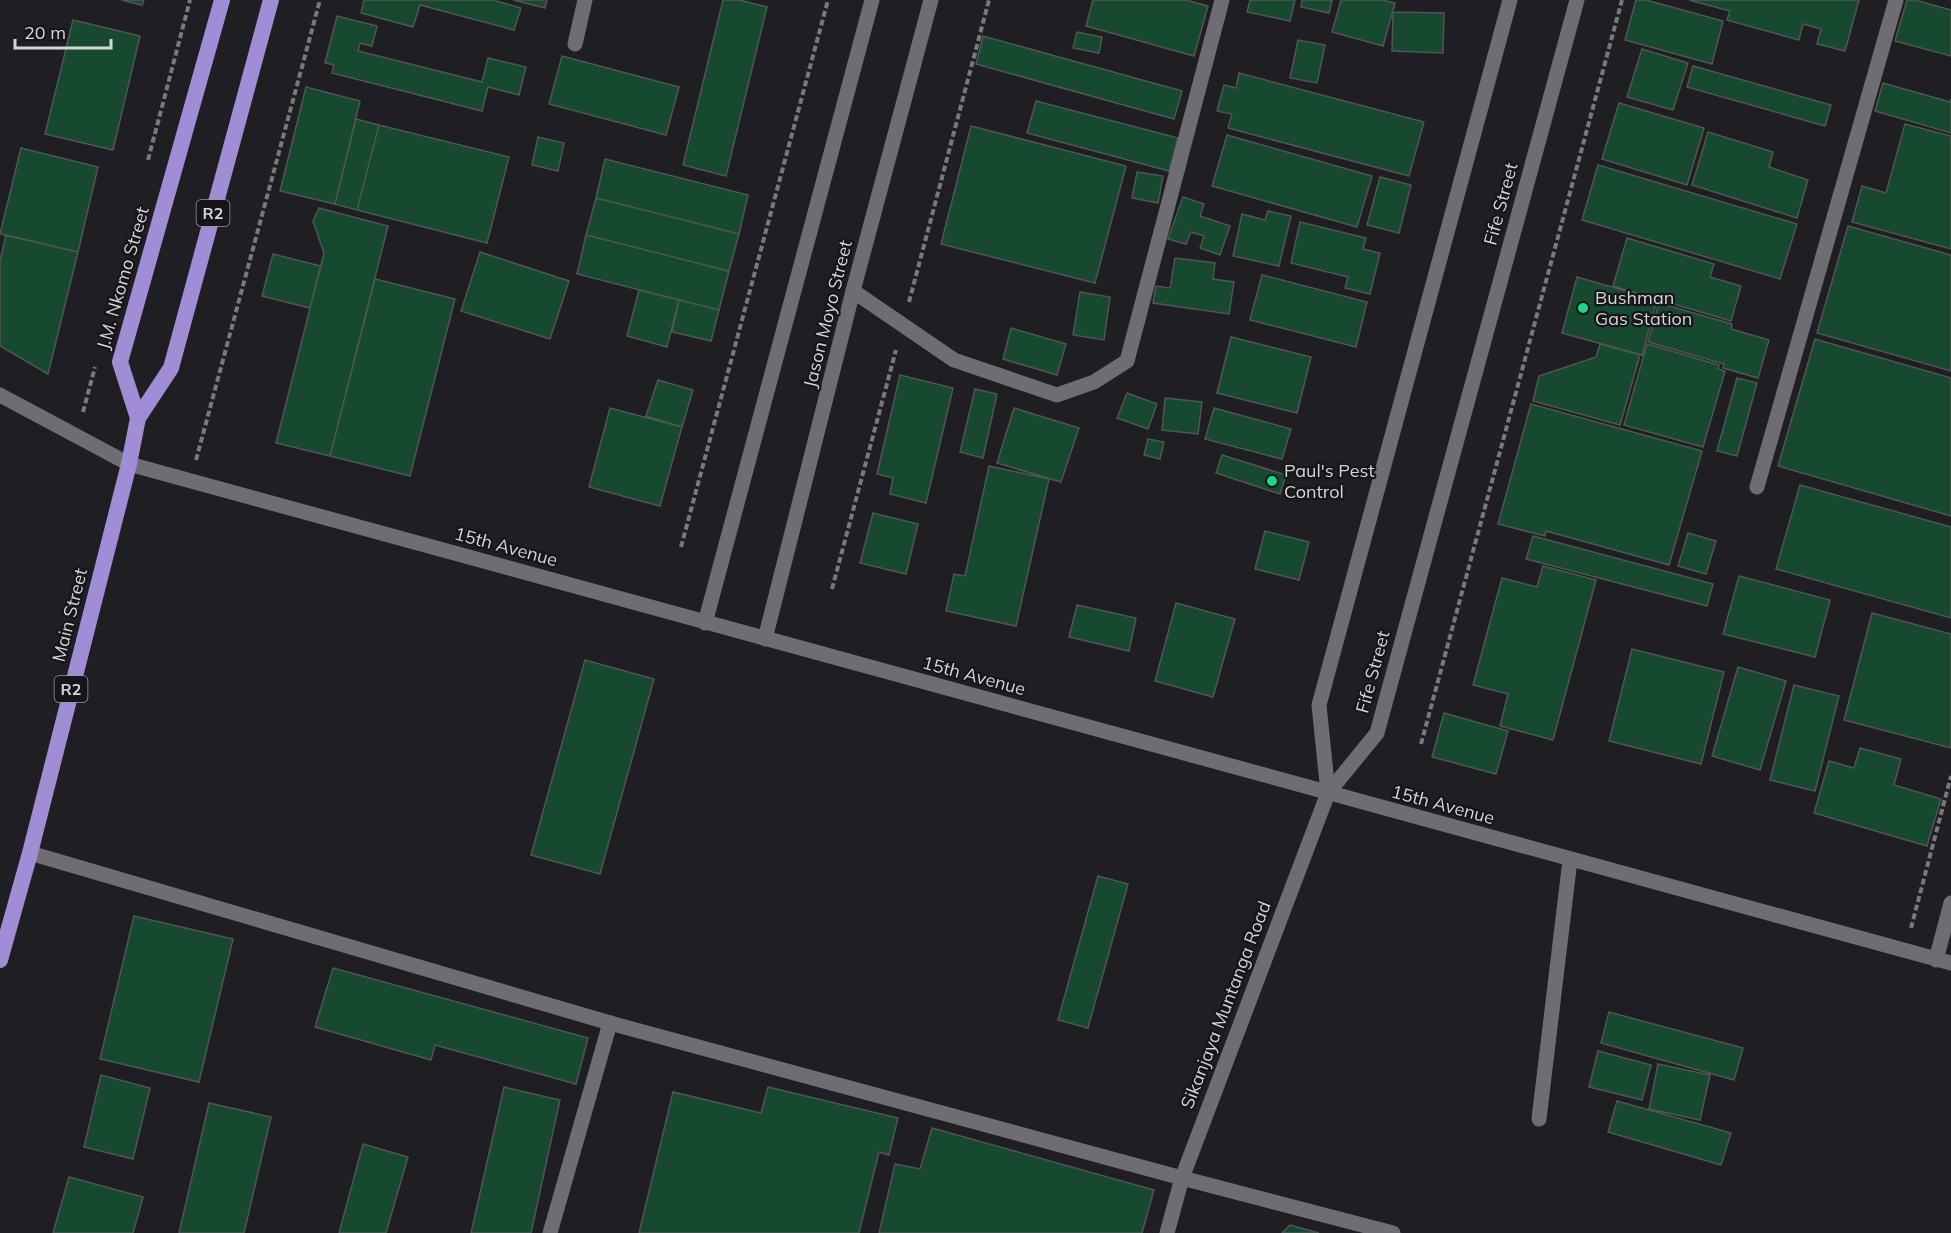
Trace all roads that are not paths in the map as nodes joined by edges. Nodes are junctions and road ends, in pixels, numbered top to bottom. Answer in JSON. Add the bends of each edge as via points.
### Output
{"nodes":[{"id":1,"x":222,"y":0,"type":"edge"},
{"id":2,"x":271,"y":0,"type":"edge"},
{"id":3,"x":585,"y":0,"type":"edge"},
{"id":4,"x":872,"y":0,"type":"edge"},
{"id":5,"x":931,"y":0,"type":"edge"},
{"id":6,"x":1222,"y":0,"type":"edge"},
{"id":7,"x":1510,"y":0,"type":"edge"},
{"id":8,"x":1577,"y":0,"type":"edge"},
{"id":9,"x":1896,"y":0,"type":"edge"},
{"id":10,"x":574,"y":44,"type":"dead end"},
{"id":11,"x":853,"y":291,"type":"junction"},
{"id":12,"x":0,"y":395,"type":"edge"},
{"id":13,"x":138,"y":418,"type":"junction"},
{"id":14,"x":129,"y":464,"type":"junction"},
{"id":15,"x":1757,"y":487,"type":"dead end"},
{"id":16,"x":705,"y":622,"type":"junction"},
{"id":17,"x":765,"y":639,"type":"junction"},
{"id":18,"x":1328,"y":793,"type":"junction"},
{"id":19,"x":30,"y":853,"type":"junction"},
{"id":20,"x":1570,"y":860,"type":"junction"},
{"id":21,"x":1951,"y":903,"type":"edge"},
{"id":22,"x":0,"y":960,"type":"edge"},
{"id":23,"x":1944,"y":962,"type":"edge"},
{"id":24,"x":610,"y":1023,"type":"junction"},
{"id":25,"x":1539,"y":1119,"type":"dead end"},
{"id":26,"x":1182,"y":1178,"type":"junction"},
{"id":27,"x":550,"y":1233,"type":"edge"},
{"id":28,"x":1167,"y":1233,"type":"edge"},
{"id":29,"x":1394,"y":1233,"type":"edge"}],
"edges":[{"from":1,"to":13,"type":"highway","name":"J.M. Nkomo Street","number":"R2","via":[[120,362]]},
{"from":2,"to":13,"type":"highway","number":"R2","via":[[171,369]]},
{"from":3,"to":10,"type":"street"},
{"from":4,"to":16,"type":"street","name":"Jason Moyo Street"},
{"from":5,"to":11,"type":"street","name":"Jason Moyo Street"},
{"from":6,"to":11,"type":"street","via":[[1126,361],[1094,382],[1057,395],[954,360]]},
{"from":7,"to":18,"type":"street","via":[[1319,705]]},
{"from":8,"to":18,"type":"street","name":"Fife Street","via":[[1377,733]]},
{"from":9,"to":15,"type":"street"},
{"from":11,"to":17,"type":"street","name":"Jason Moyo Street"},
{"from":12,"to":14,"type":"street","name":"15th Avenue"},
{"from":13,"to":14,"type":"highway","name":"Main Street","number":"R2"},
{"from":14,"to":16,"type":"street","name":"15th Avenue"},
{"from":14,"to":19,"type":"highway","name":"Main Street","number":"R2"},
{"from":16,"to":17,"type":"street","name":"15th Avenue"},
{"from":17,"to":18,"type":"street","name":"15th Avenue"},
{"from":18,"to":20,"type":"street","name":"15th Avenue"},
{"from":18,"to":26,"type":"street","name":"Sikanjaya Muntanga Road"},
{"from":19,"to":22,"type":"highway","name":"Main Street","number":"R2"},
{"from":19,"to":24,"type":"street"},
{"from":20,"to":23,"type":"street","name":"15th Avenue"},
{"from":20,"to":25,"type":"street"},
{"from":21,"to":23,"type":"street"},
{"from":24,"to":26,"type":"street"},
{"from":24,"to":27,"type":"street"},
{"from":26,"to":28,"type":"street","name":"Sikanjaya Muntanga Road"},
{"from":26,"to":29,"type":"street"}]}
